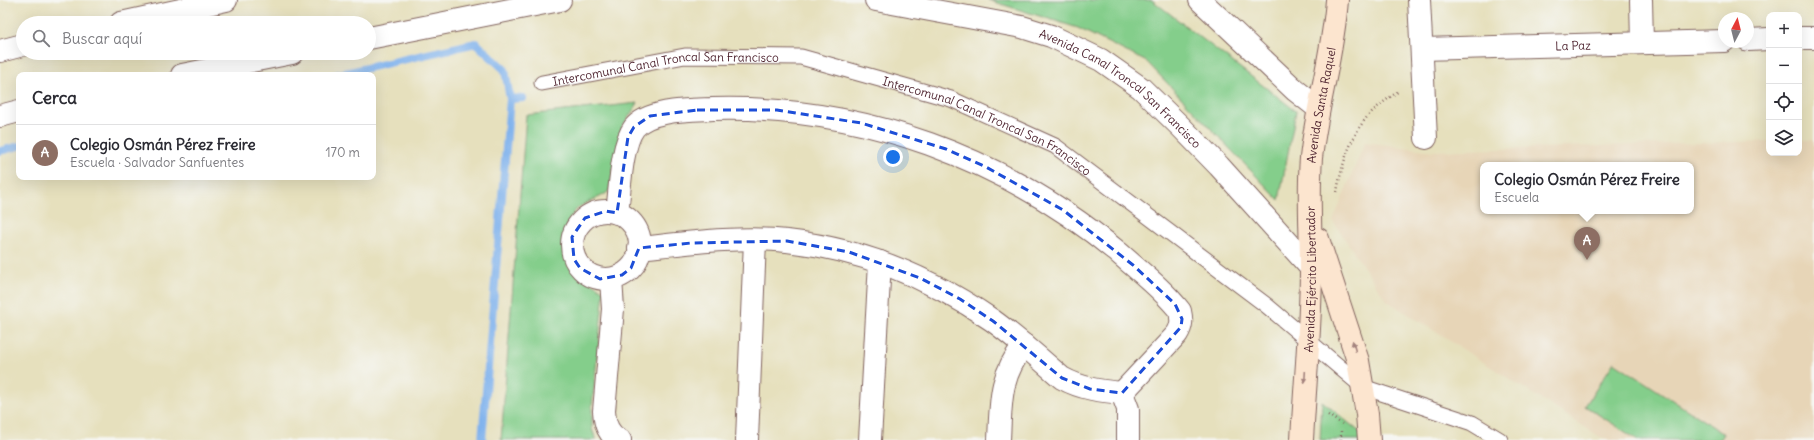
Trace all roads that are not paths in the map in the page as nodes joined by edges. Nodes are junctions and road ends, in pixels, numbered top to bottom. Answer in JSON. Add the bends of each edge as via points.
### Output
{"nodes":[{"id":1,"x":226,"y":0,"type":"edge"},
{"id":2,"x":560,"y":0,"type":"edge"},
{"id":3,"x":876,"y":0,"type":"edge"},
{"id":4,"x":1200,"y":0,"type":"edge"},
{"id":5,"x":1338,"y":0,"type":"edge"},
{"id":6,"x":1419,"y":0,"type":"edge"},
{"id":7,"x":1641,"y":0,"type":"edge"},
{"id":8,"x":153,"y":16,"type":"edge"},
{"id":9,"x":376,"y":37,"type":"edge"},
{"id":10,"x":1802,"y":38,"type":"edge"},
{"id":11,"x":1814,"y":38,"type":"edge"},
{"id":12,"x":1766,"y":39,"type":"edge"},
{"id":13,"x":1718,"y":40,"type":"edge"},
{"id":14,"x":1754,"y":40,"type":"edge"},
{"id":15,"x":1642,"y":43,"type":"junction"},
{"id":16,"x":16,"y":47,"type":"edge"},
{"id":17,"x":1422,"y":49,"type":"junction"},
{"id":18,"x":0,"y":51,"type":"edge"},
{"id":19,"x":257,"y":60,"type":"edge"},
{"id":20,"x":197,"y":72,"type":"edge"},
{"id":21,"x":542,"y":83,"type":"dead end"},
{"id":22,"x":1318,"y":108,"type":"junction"},
{"id":23,"x":16,"y":112,"type":"edge"},
{"id":24,"x":0,"y":116,"type":"edge"},
{"id":25,"x":1426,"y":138,"type":"dead end"},
{"id":26,"x":1310,"y":212,"type":"junction"},
{"id":27,"x":617,"y":213,"type":"junction"},
{"id":28,"x":755,"y":240,"type":"junction"},
{"id":29,"x":639,"y":248,"type":"junction"},
{"id":30,"x":880,"y":262,"type":"junction"},
{"id":31,"x":1311,"y":268,"type":"junction"},
{"id":32,"x":611,"y":279,"type":"junction"},
{"id":33,"x":1308,"y":339,"type":"junction"},
{"id":34,"x":1024,"y":345,"type":"junction"},
{"id":35,"x":1363,"y":387,"type":"junction"},
{"id":36,"x":1122,"y":393,"type":"junction"},
{"id":37,"x":620,"y":440,"type":"edge"},
{"id":38,"x":747,"y":440,"type":"edge"},
{"id":39,"x":870,"y":440,"type":"edge"},
{"id":40,"x":999,"y":440,"type":"edge"},
{"id":41,"x":1128,"y":440,"type":"edge"},
{"id":42,"x":1302,"y":440,"type":"edge"},
{"id":43,"x":1369,"y":440,"type":"edge"},
{"id":44,"x":1500,"y":440,"type":"edge"}],
"edges":[{"from":1,"to":8,"type":"street"},
{"from":2,"to":9,"type":"street"},
{"from":3,"to":31,"type":"street","name":"Avenida Canal Troncal San Francisco","via":[[1022,27],[1051,36],[1101,60],[1141,88],[1181,127],[1240,188]]},
{"from":4,"to":22,"type":"street","via":[[1294,90]]},
{"from":5,"to":22,"type":"main road","name":"Avenida Santa Raquel","via":[[1329,63]]},
{"from":6,"to":17,"type":"street"},
{"from":7,"to":15,"type":"street"},
{"from":10,"to":11,"type":"street"},
{"from":12,"to":14,"type":"street"},
{"from":13,"to":15,"type":"street","name":"La Paz"},
{"from":15,"to":17,"type":"street","name":"La Paz"},
{"from":16,"to":18,"type":"street"},
{"from":17,"to":25,"type":"street"},
{"from":19,"to":20,"type":"street"},
{"from":21,"to":33,"type":"lane","name":"Intercomunal Canal Troncal San Francisco","via":[[685,56],[801,57],[951,99],[1055,146]]},
{"from":22,"to":26,"type":"main road","name":"Avenida Santa Raquel","via":[[1311,160]]},
{"from":23,"to":24,"type":"street"},
{"from":26,"to":31,"type":"main road","name":"Avenida Ejército Libertador"},
{"from":35,"to":26,"type":"main road","name":"Avenida Ejército Libertador","one_way":true,"via":[[1351,336]]},
{"from":27,"to":29,"type":"street","via":[[627,218],[634,226],[639,237]]},
{"from":27,"to":32,"type":"street","via":[[606,211],[585,218],[572,236],[571,248],[580,268],[600,279]]},
{"from":27,"to":36,"type":"street","via":[[628,137],[641,121],[659,114],[735,109],[784,111],[861,123],[904,134],[986,167],[1063,210],[1133,265],[1180,311],[1181,327],[1177,334]]},
{"from":28,"to":29,"type":"street","via":[[691,242]]},
{"from":28,"to":30,"type":"street","via":[[817,245]]},
{"from":28,"to":38,"type":"street"},
{"from":29,"to":32,"type":"street","via":[[637,259],[631,268]]},
{"from":30,"to":34,"type":"street","via":[[920,278],[960,299]]},
{"from":30,"to":39,"type":"street"},
{"from":31,"to":33,"type":"main road","name":"Avenida Ejército Libertador"},
{"from":32,"to":37,"type":"street","via":[[613,309],[604,422],[609,432]]},
{"from":33,"to":35,"type":"lane","name":"Intercomunal Canal Troncal San Francisco"},
{"from":33,"to":42,"type":"main road","name":"Avenida Ejército Libertador","one_way":true},
{"from":34,"to":36,"type":"street","via":[[1062,378],[1072,383],[1090,389]]},
{"from":34,"to":40,"type":"street","via":[[1013,358],[1003,383]]},
{"from":35,"to":43,"type":"main road","name":"Avenida Ejército Libertador"},
{"from":35,"to":44,"type":"lane","via":[[1472,423]]},
{"from":36,"to":41,"type":"street","via":[[1128,415]]}]}
